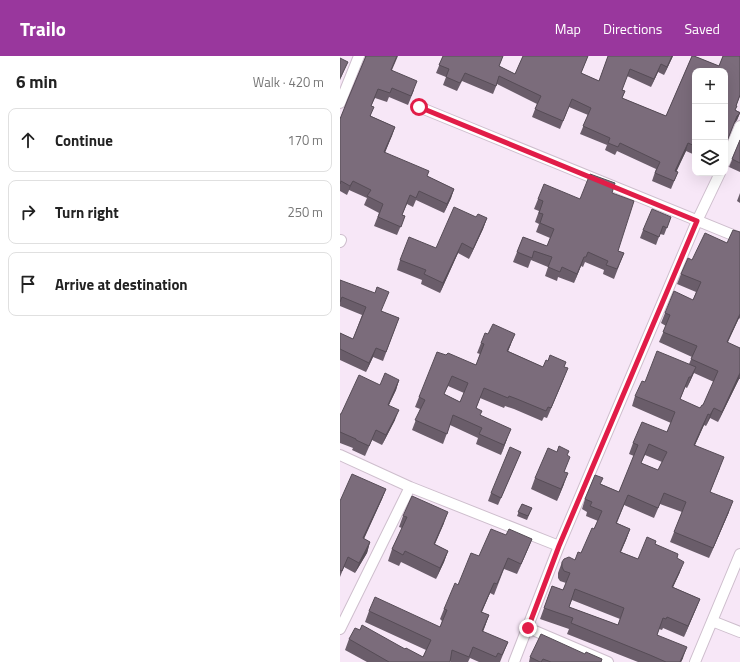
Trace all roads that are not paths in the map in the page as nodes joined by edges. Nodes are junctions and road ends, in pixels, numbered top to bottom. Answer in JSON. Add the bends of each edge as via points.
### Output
{"nodes":[{"id":1,"x":359,"y":56,"type":"edge"},
{"id":2,"x":340,"y":103,"type":"edge"},
{"id":3,"x":419,"y":107,"type":"dead end"},
{"id":4,"x":740,"y":126,"type":"edge"},
{"id":5,"x":728,"y":155,"type":"edge"},
{"id":6,"x":719,"y":176,"type":"edge"},
{"id":7,"x":697,"y":221,"type":"junction"},
{"id":8,"x":740,"y":238,"type":"edge"},
{"id":9,"x":340,"y":455,"type":"edge"},
{"id":10,"x":410,"y":487,"type":"junction"},
{"id":11,"x":559,"y":546,"type":"junction"},
{"id":12,"x":740,"y":554,"type":"edge"},
{"id":13,"x":712,"y":621,"type":"junction"},
{"id":14,"x":528,"y":628,"type":"junction"},
{"id":15,"x":340,"y":629,"type":"edge"},
{"id":16,"x":740,"y":632,"type":"edge"},
{"id":17,"x":514,"y":662,"type":"edge"},
{"id":18,"x":608,"y":662,"type":"edge"},
{"id":19,"x":695,"y":662,"type":"edge"}],
"edges":[{"from":1,"to":2,"type":"street"},
{"from":3,"to":7,"type":"street"},
{"from":4,"to":5,"type":"street"},
{"from":6,"to":7,"type":"street"},
{"from":7,"to":8,"type":"street"},
{"from":7,"to":11,"type":"street"},
{"from":9,"to":10,"type":"street"},
{"from":10,"to":11,"type":"street"},
{"from":10,"to":15,"type":"street"},
{"from":11,"to":14,"type":"street"},
{"from":12,"to":13,"type":"street"},
{"from":13,"to":16,"type":"street"},
{"from":13,"to":19,"type":"street"},
{"from":14,"to":17,"type":"street"},
{"from":14,"to":18,"type":"street"}]}
